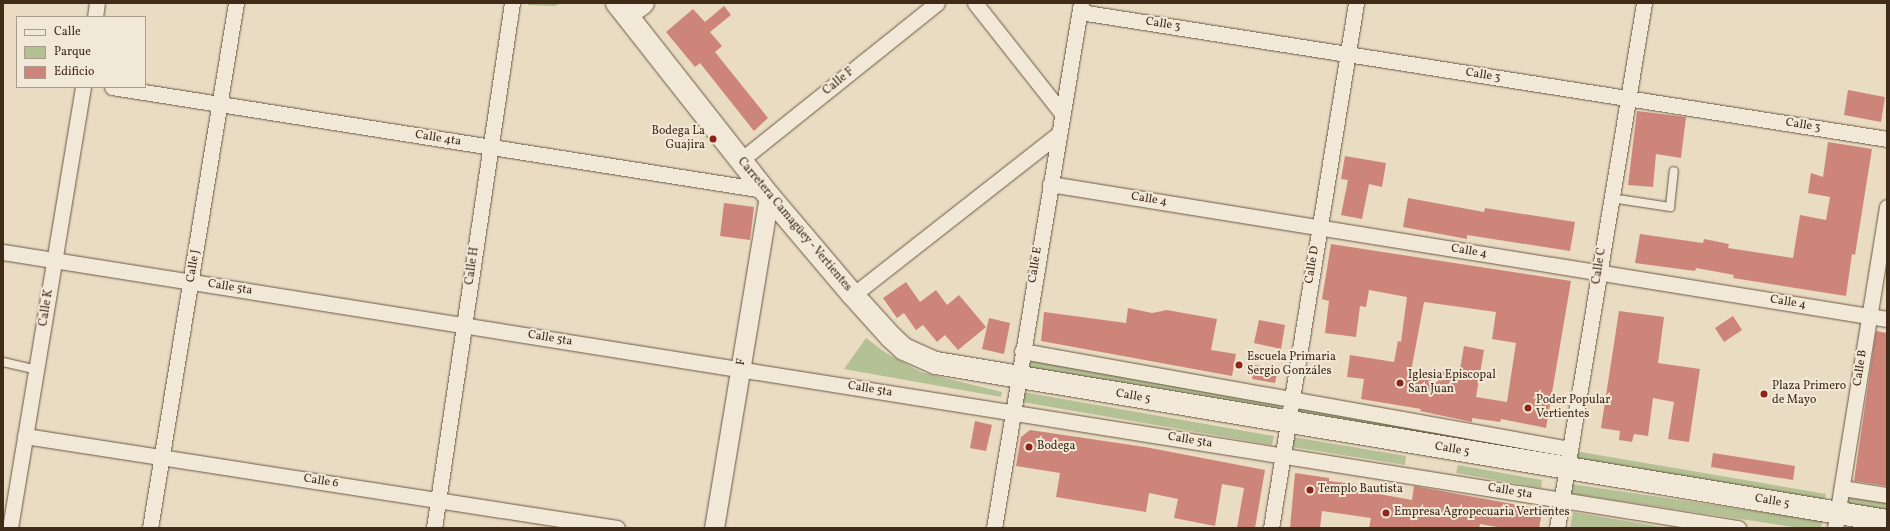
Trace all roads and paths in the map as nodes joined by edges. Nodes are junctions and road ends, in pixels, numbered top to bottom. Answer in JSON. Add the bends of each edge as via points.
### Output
{"nodes":[{"id":1,"x":97,"y":3,"type":"edge"},
{"id":2,"x":236,"y":3,"type":"edge"},
{"id":3,"x":512,"y":3,"type":"edge"},
{"id":4,"x":937,"y":3,"type":"edge"},
{"id":5,"x":975,"y":3,"type":"edge"},
{"id":6,"x":1356,"y":3,"type":"edge"},
{"id":7,"x":1644,"y":3,"type":"edge"},
{"id":8,"x":629,"y":7,"type":"edge"},
{"id":9,"x":1080,"y":8,"type":"edge"},
{"id":10,"x":95,"y":16,"type":"edge"},
{"id":11,"x":1348,"y":54,"type":"junction"},
{"id":12,"x":83,"y":88,"type":"edge"},
{"id":13,"x":118,"y":88,"type":"edge"},
{"id":14,"x":1628,"y":98,"type":"junction"},
{"id":15,"x":220,"y":106,"type":"junction"},
{"id":16,"x":1062,"y":113,"type":"junction"},
{"id":17,"x":1058,"y":134,"type":"junction"},
{"id":18,"x":1887,"y":139,"type":"edge"},
{"id":19,"x":491,"y":147,"type":"junction"},
{"id":20,"x":741,"y":160,"type":"junction"},
{"id":21,"x":1674,"y":171,"type":"dead end"},
{"id":22,"x":1050,"y":184,"type":"junction"},
{"id":23,"x":767,"y":193,"type":"junction"},
{"id":24,"x":1611,"y":198,"type":"junction"},
{"id":25,"x":1887,"y":207,"type":"edge"},
{"id":26,"x":1319,"y":227,"type":"junction"},
{"id":27,"x":3,"y":252,"type":"edge"},
{"id":28,"x":54,"y":261,"type":"junction"},
{"id":29,"x":1599,"y":273,"type":"junction"},
{"id":30,"x":191,"y":282,"type":"junction"},
{"id":31,"x":853,"y":295,"type":"junction"},
{"id":32,"x":1869,"y":316,"type":"junction"},
{"id":33,"x":1887,"y":319,"type":"edge"},
{"id":34,"x":464,"y":326,"type":"junction"},
{"id":35,"x":1022,"y":351,"type":"junction"},
{"id":36,"x":3,"y":362,"type":"edge"},
{"id":37,"x":38,"y":370,"type":"junction"},
{"id":38,"x":740,"y":370,"type":"junction"},
{"id":39,"x":1018,"y":378,"type":"junction"},
{"id":40,"x":1292,"y":398,"type":"junction"},
{"id":41,"x":1012,"y":413,"type":"junction"},
{"id":42,"x":1288,"y":423,"type":"junction"},
{"id":43,"x":26,"y":436,"type":"junction"},
{"id":44,"x":1283,"y":456,"type":"junction"},
{"id":45,"x":163,"y":458,"type":"junction"},
{"id":46,"x":1568,"y":459,"type":"junction"},
{"id":47,"x":1842,"y":488,"type":"junction"},
{"id":48,"x":1887,"y":495,"type":"edge"},
{"id":49,"x":439,"y":500,"type":"junction"},
{"id":50,"x":1562,"y":500,"type":"junction"},
{"id":51,"x":8,"y":520,"type":"edge"},
{"id":52,"x":1836,"y":520,"type":"edge"},
{"id":53,"x":1887,"y":521,"type":"edge"},
{"id":54,"x":150,"y":528,"type":"edge"},
{"id":55,"x":434,"y":528,"type":"edge"},
{"id":56,"x":617,"y":528,"type":"edge"},
{"id":57,"x":714,"y":528,"type":"edge"},
{"id":58,"x":994,"y":528,"type":"edge"},
{"id":59,"x":1272,"y":528,"type":"edge"},
{"id":60,"x":1557,"y":528,"type":"edge"},
{"id":61,"x":1738,"y":528,"type":"edge"}],
"edges":[{"from":1,"to":10,"type":"street"},
{"from":2,"to":15,"type":"street","name":"Calle J"},
{"from":3,"to":19,"type":"street","name":"Calle H"},
{"from":4,"to":20,"type":"street","name":"Calle F"},
{"from":5,"to":16,"type":"street"},
{"from":6,"to":11,"type":"street","name":"Calle D"},
{"from":7,"to":14,"type":"street","name":"Calle C"},
{"from":8,"to":20,"type":"main road","name":"Carretera Camagüey - Vertientes"},
{"from":9,"to":11,"type":"street","name":"Calle 3"},
{"from":9,"to":16,"type":"street","name":"Calle E"},
{"from":11,"to":14,"type":"street","name":"Calle 3"},
{"from":11,"to":26,"type":"street","name":"Calle D"},
{"from":12,"to":28,"type":"street","name":"Calle K"},
{"from":13,"to":15,"type":"street","name":"Calle 4ta"},
{"from":14,"to":18,"type":"street","name":"Calle 3"},
{"from":14,"to":24,"type":"street","name":"Calle C"},
{"from":15,"to":19,"type":"street","name":"Calle 4ta"},
{"from":15,"to":30,"type":"street","name":"Calle J"},
{"from":16,"to":17,"type":"street","name":"Calle E"},
{"from":17,"to":22,"type":"street","name":"Calle E"},
{"from":17,"to":31,"type":"street"},
{"from":19,"to":23,"type":"street","name":"Calle 4ta"},
{"from":19,"to":34,"type":"street","name":"Calle H"},
{"from":20,"to":23,"type":"main road","name":"Carretera Camagüey - Vertientes"},
{"from":21,"to":24,"type":"lane","via":[[1670,207]]},
{"from":22,"to":26,"type":"street","name":"Calle 4"},
{"from":22,"to":35,"type":"street","name":"Calle E"},
{"from":23,"to":31,"type":"main road","name":"Carretera Camagüey - Vertientes"},
{"from":23,"to":38,"type":"street","name":"F"},
{"from":24,"to":29,"type":"street","name":"Calle C"},
{"from":25,"to":32,"type":"street","name":"Calle B"},
{"from":26,"to":29,"type":"street","name":"Calle 4"},
{"from":26,"to":40,"type":"street","name":"Calle D"},
{"from":27,"to":28,"type":"street","name":"Calle 5ta"},
{"from":28,"to":30,"type":"street","name":"Calle 5ta"},
{"from":28,"to":37,"type":"street","name":"Calle K"},
{"from":29,"to":32,"type":"street","name":"Calle 4"},
{"from":29,"to":46,"type":"street","name":"Calle C"},
{"from":30,"to":34,"type":"street","name":"Calle 5ta"},
{"from":30,"to":45,"type":"street","name":"Calle J"},
{"from":31,"to":39,"type":"main road","name":"Carretera Camagüey - Vertientes","via":[[891,337],[918,356],[936,364]]},
{"from":32,"to":33,"type":"street","name":"Calle 4"},
{"from":32,"to":47,"type":"street","name":"Calle B"},
{"from":34,"to":38,"type":"street","name":"Calle 5ta"},
{"from":34,"to":49,"type":"street","name":"Calle H"},
{"from":35,"to":39,"type":"street","name":"Calle E"},
{"from":35,"to":40,"type":"street","name":"Calle 5"},
{"from":36,"to":37,"type":"lane"},
{"from":37,"to":43,"type":"street","name":"Calle K"},
{"from":38,"to":41,"type":"street","name":"Calle 5ta"},
{"from":38,"to":57,"type":"street","name":"F"},
{"from":39,"to":41,"type":"street","name":"Calle E"},
{"from":39,"to":42,"type":"main road","name":"Calle 5"},
{"from":40,"to":42,"type":"street","name":"Calle D"},
{"from":40,"to":46,"type":"street","name":"Calle 5"},
{"from":41,"to":44,"type":"street","name":"Calle 5ta"},
{"from":41,"to":58,"type":"street","name":"Calle E"},
{"from":42,"to":44,"type":"street","name":"Calle D"},
{"from":42,"to":46,"type":"main road","name":"Calle 5"},
{"from":43,"to":45,"type":"street","name":"Calle 6"},
{"from":43,"to":51,"type":"street","name":"Calle K"},
{"from":44,"to":50,"type":"street","name":"Calle 5ta"},
{"from":44,"to":59,"type":"street","name":"Calle D"},
{"from":45,"to":49,"type":"street","name":"Calle 6"},
{"from":45,"to":54,"type":"street","name":"Calle J"},
{"from":46,"to":50,"type":"street","name":"Calle C"},
{"from":46,"to":52,"type":"main road","name":"Calle 5"},
{"from":47,"to":48,"type":"street"},
{"from":47,"to":52,"type":"street","name":"Calle B"},
{"from":49,"to":55,"type":"street","name":"Calle H"},
{"from":49,"to":56,"type":"street","name":"Calle 6"},
{"from":50,"to":60,"type":"street","name":"Calle C"},
{"from":50,"to":61,"type":"street","name":"Calle 5ta"},
{"from":52,"to":53,"type":"main road","name":"Calle 5"}]}
